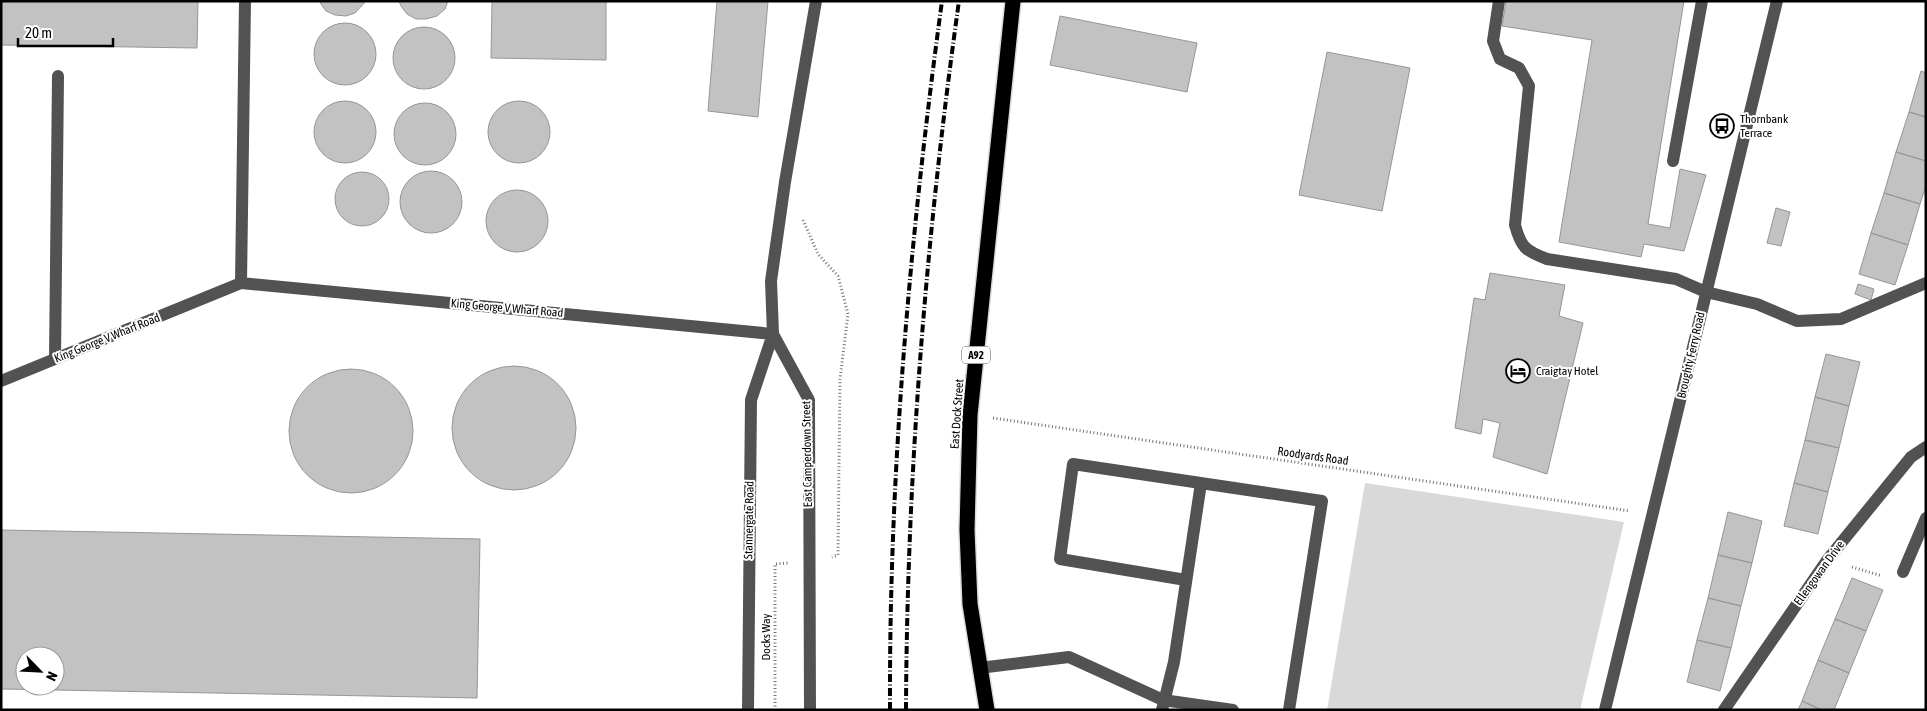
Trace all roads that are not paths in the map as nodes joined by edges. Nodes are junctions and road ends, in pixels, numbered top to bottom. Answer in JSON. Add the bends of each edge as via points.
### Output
{"nodes":[{"id":1,"x":245,"y":1,"type":"edge"},
{"id":2,"x":816,"y":1,"type":"edge"},
{"id":3,"x":1013,"y":1,"type":"edge"},
{"id":4,"x":1499,"y":1,"type":"edge"},
{"id":5,"x":1702,"y":1,"type":"edge"},
{"id":6,"x":1777,"y":1,"type":"edge"},
{"id":7,"x":58,"y":76,"type":"dead end"},
{"id":8,"x":1673,"y":161,"type":"dead end"},
{"id":9,"x":241,"y":283,"type":"junction"},
{"id":10,"x":1926,"y":283,"type":"edge"},
{"id":11,"x":1706,"y":292,"type":"junction"},
{"id":12,"x":773,"y":334,"type":"junction"},
{"id":13,"x":55,"y":359,"type":"junction"},
{"id":14,"x":1,"y":381,"type":"edge"},
{"id":15,"x":1926,"y":447,"type":"edge"},
{"id":16,"x":1201,"y":483,"type":"junction"},
{"id":17,"x":1926,"y":518,"type":"edge"},
{"id":18,"x":1903,"y":572,"type":"dead end"},
{"id":19,"x":1186,"y":580,"type":"junction"},
{"id":20,"x":979,"y":668,"type":"junction"},
{"id":21,"x":1162,"y":705,"type":"edge"},
{"id":22,"x":748,"y":710,"type":"edge"},
{"id":23,"x":810,"y":710,"type":"edge"},
{"id":24,"x":987,"y":710,"type":"edge"},
{"id":25,"x":1233,"y":710,"type":"edge"},
{"id":26,"x":1289,"y":710,"type":"edge"},
{"id":27,"x":1605,"y":710,"type":"edge"},
{"id":28,"x":1724,"y":710,"type":"edge"}],
"edges":[{"from":1,"to":9,"type":"street"},
{"from":2,"to":12,"type":"street","name":"East Camperdown Street","via":[[771,281]]},
{"from":3,"to":20,"type":"highway","name":"East Dock Street","number":"A92","via":[[970,415],[969,595]]},
{"from":4,"to":11,"type":"street","via":[[1493,41],[1500,59],[1519,68],[1529,86],[1515,225],[1519,241],[1531,253],[1547,259],[1676,279]]},
{"from":5,"to":8,"type":"street"},
{"from":6,"to":11,"type":"street","name":"Broughty Ferry Road"},
{"from":7,"to":13,"type":"street"},
{"from":9,"to":12,"type":"street","name":"King George V Wharf Road"},
{"from":9,"to":13,"type":"street","name":"King George V Wharf Road"},
{"from":10,"to":11,"type":"street","via":[[1832,320],[1797,321],[1757,304]]},
{"from":11,"to":27,"type":"street","name":"Broughty Ferry Road"},
{"from":12,"to":22,"type":"street","name":"Stannergate Road","via":[[751,400]]},
{"from":12,"to":23,"type":"street","name":"East Camperdown Street","via":[[809,400]]},
{"from":13,"to":14,"type":"street","name":"King George V Wharf Road"},
{"from":15,"to":28,"type":"street","name":"Ellengowan Drive","via":[[1911,457],[1828,559]]},
{"from":16,"to":19,"type":"street"},
{"from":16,"to":19,"type":"street","via":[[1073,464],[1060,559]]},
{"from":16,"to":26,"type":"street","via":[[1322,501]]},
{"from":17,"to":18,"type":"street"},
{"from":19,"to":21,"type":"street","via":[[1174,662]]},
{"from":20,"to":21,"type":"street","via":[[1068,656]]},
{"from":20,"to":24,"type":"highway","name":"East Dock Street","number":"A92"},
{"from":21,"to":25,"type":"street"}]}
